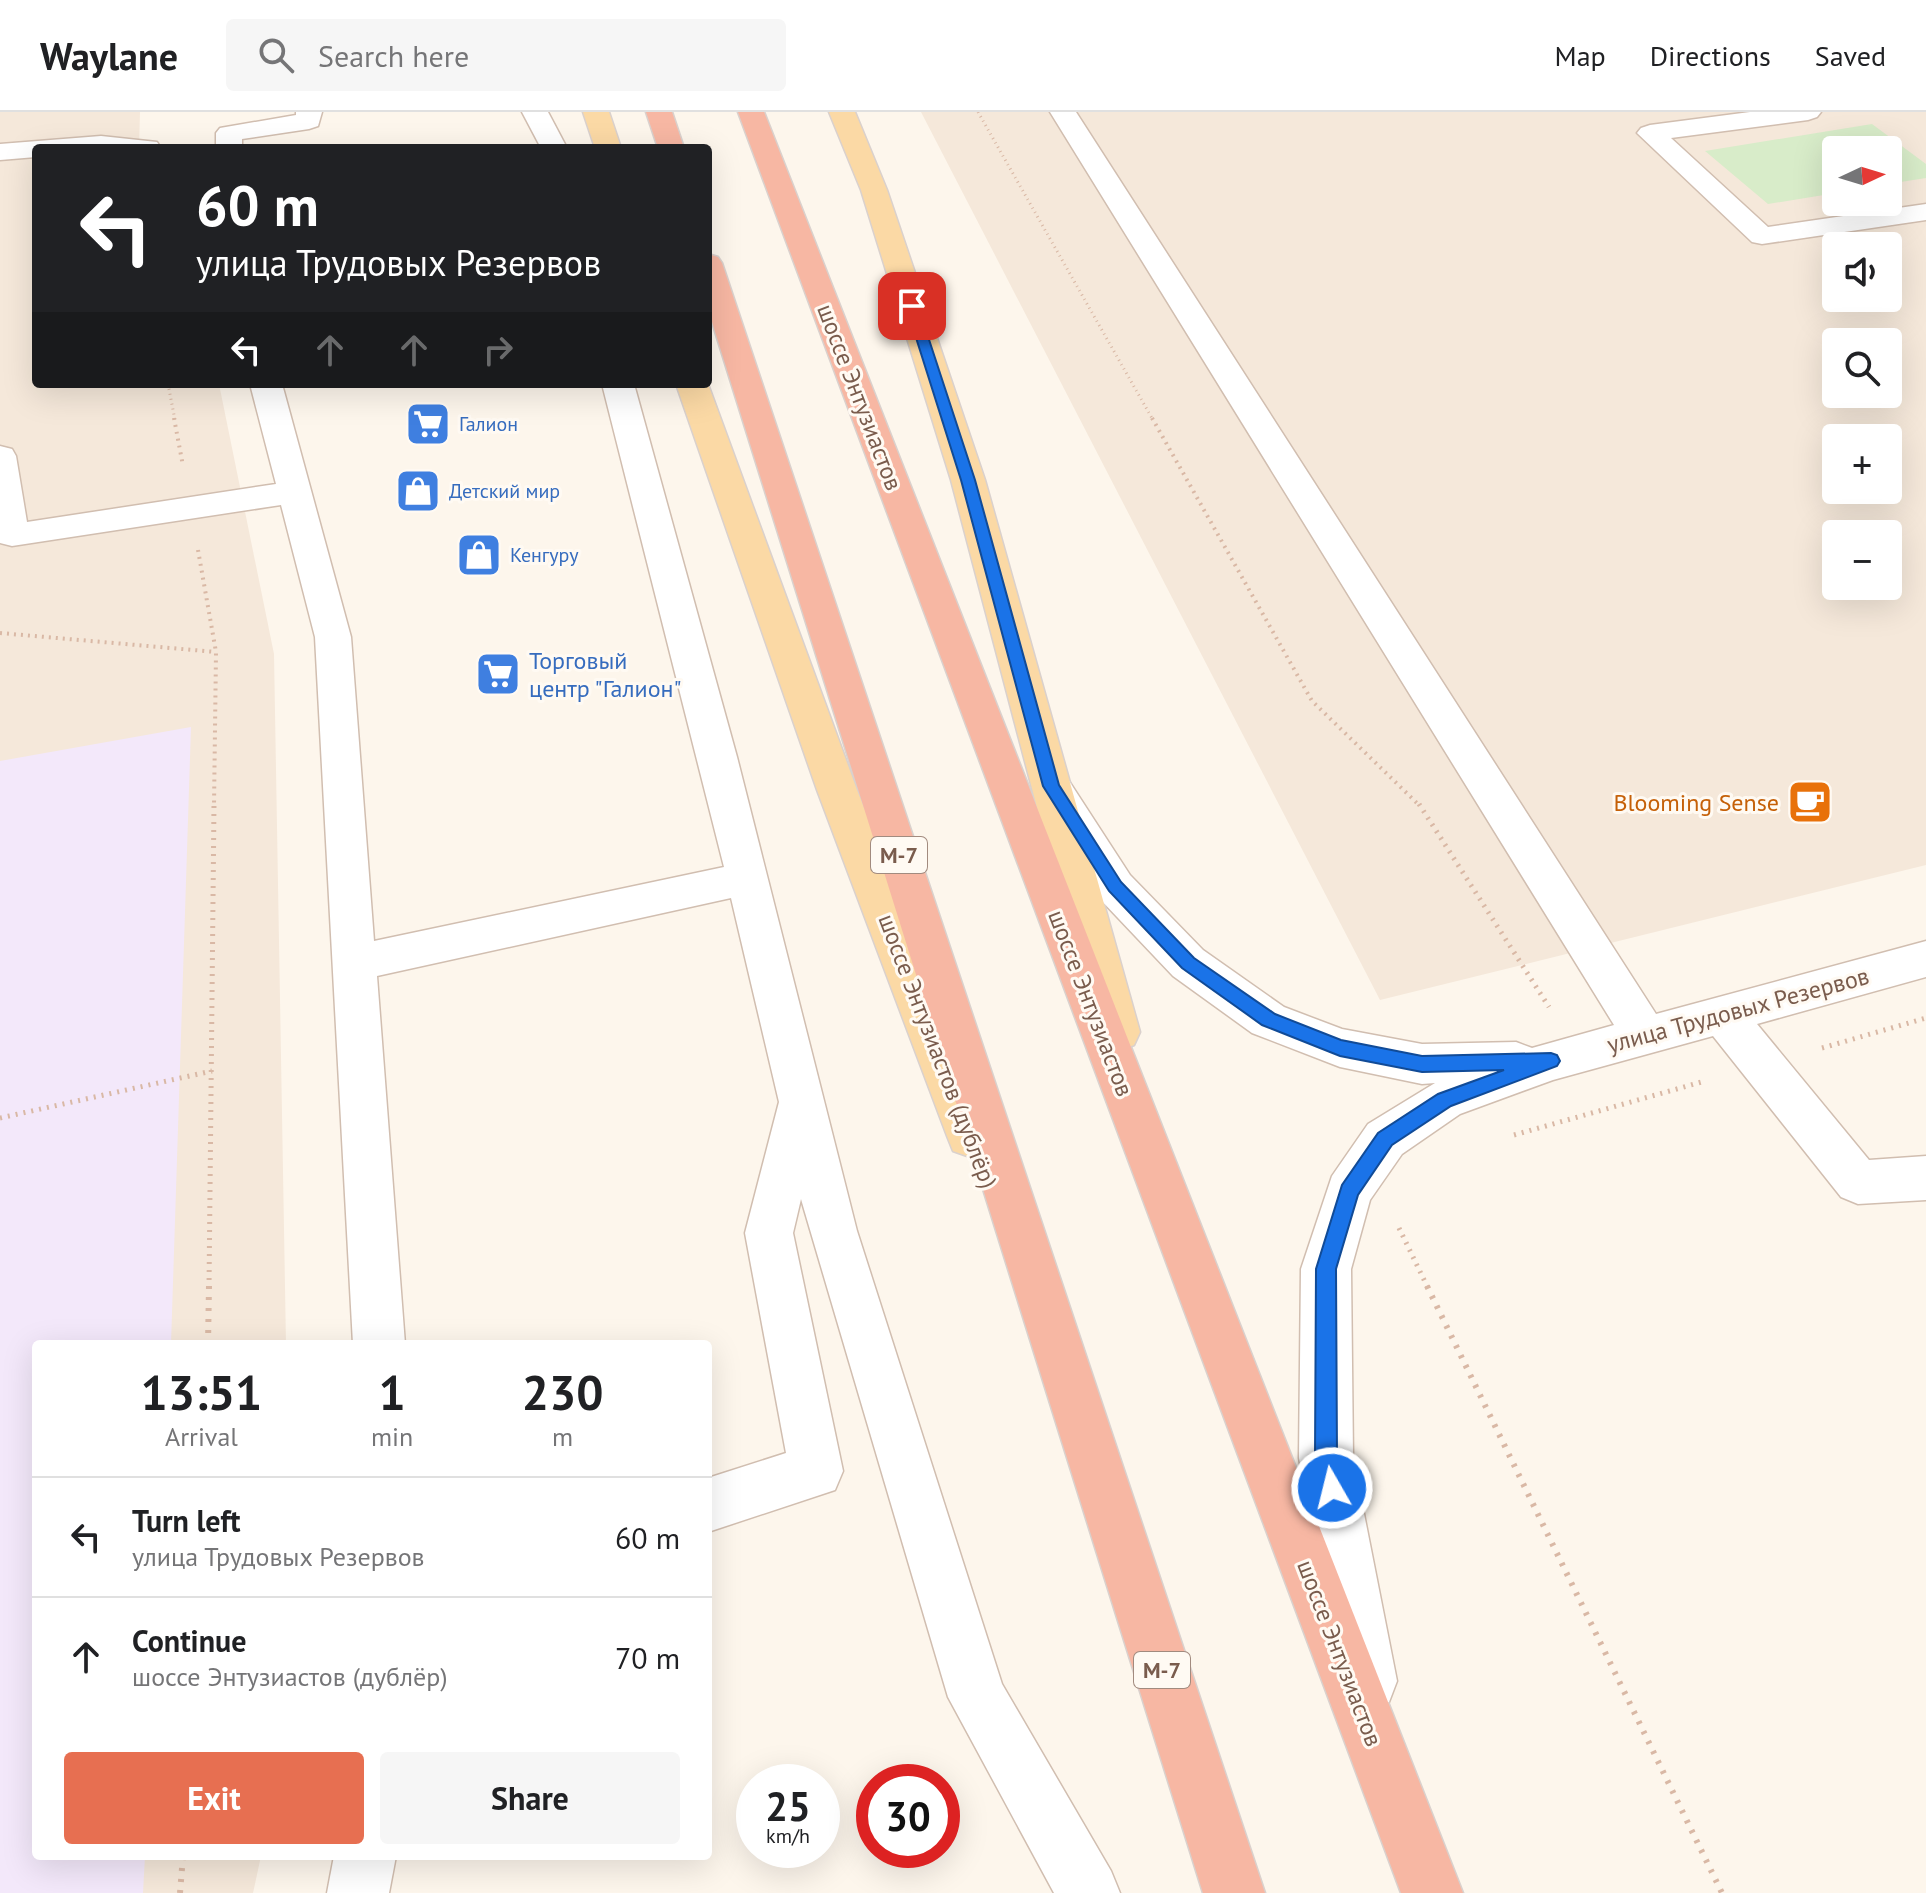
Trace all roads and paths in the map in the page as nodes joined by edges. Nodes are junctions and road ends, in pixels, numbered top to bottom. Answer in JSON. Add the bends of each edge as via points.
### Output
{"nodes":[{"id":1,"x":102,"y":112,"type":"edge"},
{"id":2,"x":309,"y":112,"type":"edge"},
{"id":3,"x":535,"y":112,"type":"edge"},
{"id":4,"x":596,"y":112,"type":"edge"},
{"id":5,"x":659,"y":112,"type":"edge"},
{"id":6,"x":751,"y":112,"type":"edge"},
{"id":7,"x":842,"y":112,"type":"edge"},
{"id":8,"x":978,"y":112,"type":"edge"},
{"id":9,"x":1063,"y":112,"type":"edge"},
{"id":10,"x":1808,"y":112,"type":"edge"},
{"id":11,"x":101,"y":144,"type":"edge"},
{"id":12,"x":229,"y":144,"type":"edge"},
{"id":13,"x":552,"y":144,"type":"edge"},
{"id":14,"x":607,"y":144,"type":"edge"},
{"id":15,"x":670,"y":144,"type":"edge"},
{"id":16,"x":32,"y":149,"type":"edge"},
{"id":17,"x":0,"y":152,"type":"edge"},
{"id":18,"x":1926,"y":212,"type":"edge"},
{"id":19,"x":712,"y":275,"type":"edge"},
{"id":20,"x":169,"y":388,"type":"edge"},
{"id":21,"x":267,"y":388,"type":"edge"},
{"id":22,"x":619,"y":388,"type":"edge"},
{"id":23,"x":693,"y":388,"type":"edge"},
{"id":24,"x":0,"y":456,"type":"edge"},
{"id":25,"x":295,"y":492,"type":"junction"},
{"id":26,"x":190,"y":508,"type":"junction"},
{"id":27,"x":6,"y":536,"type":"edge"},
{"id":28,"x":0,"y":633,"type":"edge"},
{"id":29,"x":216,"y":652,"type":"junction"},
{"id":30,"x":1051,"y":786,"type":"junction"},
{"id":31,"x":747,"y":878,"type":"junction"},
{"id":32,"x":1926,"y":959,"type":"edge"},
{"id":33,"x":354,"y":963,"type":"junction"},
{"id":34,"x":1722,"y":1014,"type":"junction"},
{"id":35,"x":1926,"y":1018,"type":"edge"},
{"id":36,"x":1645,"y":1035,"type":"junction"},
{"id":37,"x":1565,"y":1057,"type":"junction"},
{"id":38,"x":1762,"y":1065,"type":"junction"},
{"id":39,"x":212,"y":1071,"type":"junction"},
{"id":40,"x":801,"y":1099,"type":"junction"},
{"id":41,"x":0,"y":1118,"type":"edge"},
{"id":42,"x":1500,"y":1139,"type":"dead end"},
{"id":43,"x":1926,"y":1178,"type":"edge"},
{"id":44,"x":1159,"y":1183,"type":"junction"},
{"id":45,"x":1397,"y":1223,"type":"dead end"},
{"id":46,"x":208,"y":1340,"type":"edge"},
{"id":47,"x":379,"y":1340,"type":"edge"},
{"id":48,"x":1090,"y":1447,"type":"junction"},
{"id":49,"x":712,"y":1504,"type":"edge"},
{"id":50,"x":1384,"y":1767,"type":"junction"},
{"id":51,"x":183,"y":1860,"type":"edge"},
{"id":52,"x":364,"y":1860,"type":"edge"},
{"id":53,"x":180,"y":1893,"type":"edge"},
{"id":54,"x":358,"y":1893,"type":"edge"},
{"id":55,"x":1089,"y":1893,"type":"edge"},
{"id":56,"x":1234,"y":1893,"type":"edge"},
{"id":57,"x":1432,"y":1893,"type":"edge"},
{"id":58,"x":1722,"y":1893,"type":"edge"}],
"edges":[{"from":1,"to":11,"type":"street"},
{"from":2,"to":12,"type":"street","via":[[309,121],[229,133]]},
{"from":3,"to":13,"type":"street"},
{"from":4,"to":14,"type":"main road"},
{"from":5,"to":15,"type":"highway"},
{"from":6,"to":44,"type":"highway","name":"шоссе Энтузиастов"},
{"from":7,"to":30,"type":"main road","via":[[874,190],[968,480]]},
{"from":8,"to":37,"type":"path","via":[[1312,701],[1415,797]]},
{"from":9,"to":36,"type":"street"},
{"from":10,"to":18,"type":"street","via":[[1650,133],[1762,236]]},
{"from":16,"to":17,"type":"street"},
{"from":19,"to":48,"type":"highway","number":"М-7"},
{"from":20,"to":26,"type":"path"},
{"from":21,"to":25,"type":"street"},
{"from":22,"to":31,"type":"street"},
{"from":23,"to":48,"type":"main road","name":"шоссе Энтузиастов (дублёр)","via":[[837,790]]},
{"from":24,"to":27,"type":"street"},
{"from":25,"to":26,"type":"street"},
{"from":25,"to":33,"type":"street","via":[[333,637]]},
{"from":26,"to":27,"type":"street"},
{"from":26,"to":29,"type":"path"},
{"from":28,"to":29,"type":"path"},
{"from":29,"to":39,"type":"path"},
{"from":30,"to":37,"type":"street","name":"улица Трудовых Резервов","via":[[1115,887],[1188,963],[1268,1020],[1340,1048],[1422,1064]]},
{"from":30,"to":44,"type":"main road"},
{"from":31,"to":33,"type":"street"},
{"from":31,"to":40,"type":"street"},
{"from":32,"to":34,"type":"street","name":"улица Трудовых Резервов"},
{"from":33,"to":47,"type":"street"},
{"from":34,"to":36,"type":"street","name":"улица Трудовых Резервов"},
{"from":34,"to":38,"type":"street"},
{"from":35,"to":38,"type":"path"},
{"from":36,"to":37,"type":"street","name":"улица Трудовых Резервов"},
{"from":37,"to":50,"type":"street","name":"улица Трудовых Резервов","via":[[1444,1100],[1385,1139],[1349,1191],[1326,1269],[1326,1458]]},
{"from":38,"to":42,"type":"path"},
{"from":38,"to":43,"type":"street","via":[[1858,1182]]},
{"from":39,"to":41,"type":"path"},
{"from":39,"to":46,"type":"path"},
{"from":40,"to":49,"type":"street","via":[[769,1233],[816,1471]]},
{"from":40,"to":55,"type":"street","via":[[833,1231],[977,1697]]},
{"from":44,"to":50,"type":"highway","name":"шоссе Энтузиастов"},
{"from":45,"to":58,"type":"path"},
{"from":48,"to":56,"type":"highway","number":"М-7"},
{"from":50,"to":57,"type":"highway","name":"шоссе Энтузиастов"},
{"from":51,"to":53,"type":"path"},
{"from":52,"to":54,"type":"street"}]}
